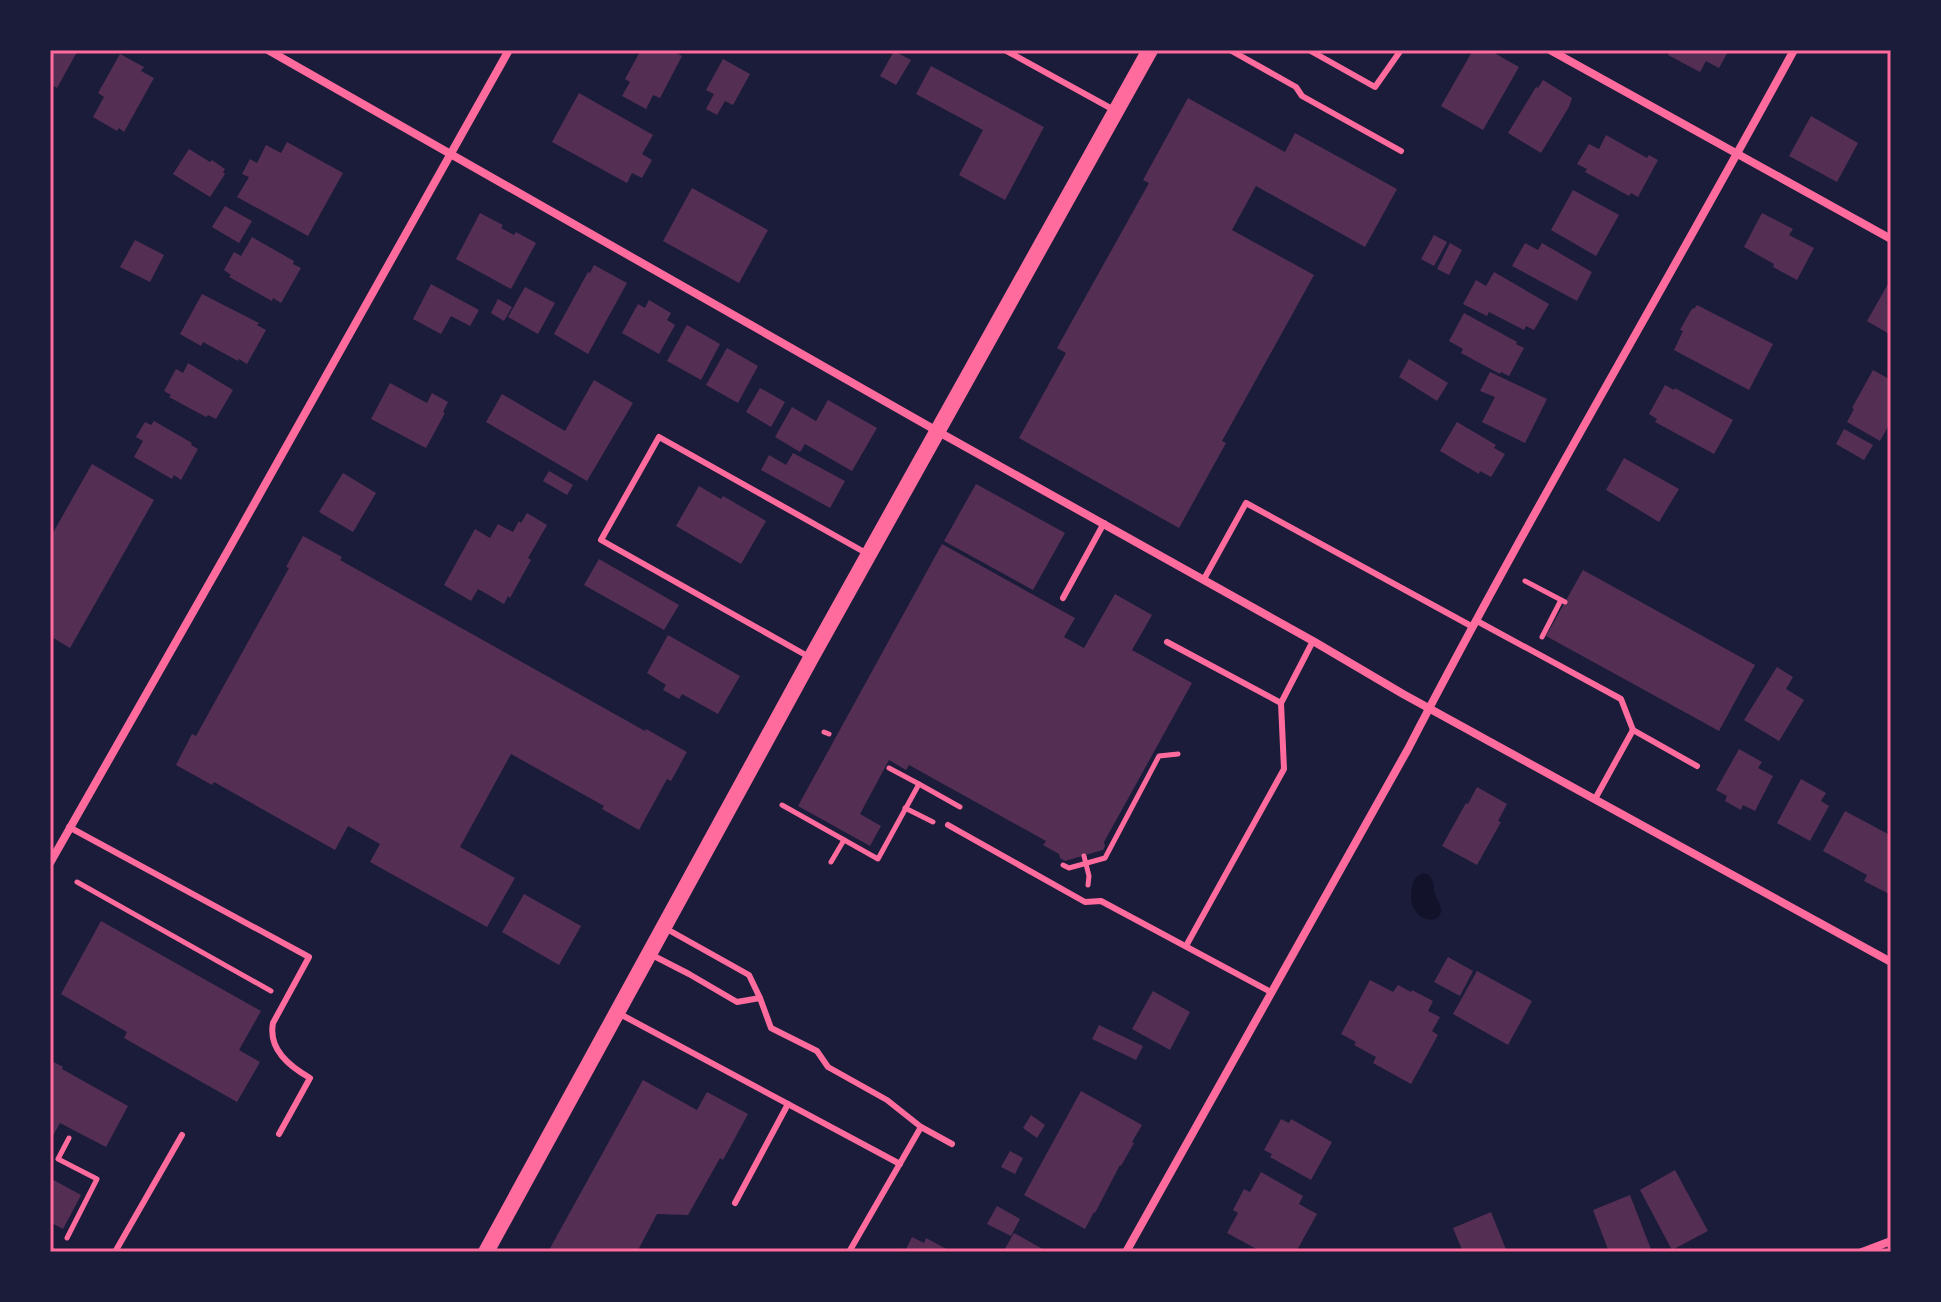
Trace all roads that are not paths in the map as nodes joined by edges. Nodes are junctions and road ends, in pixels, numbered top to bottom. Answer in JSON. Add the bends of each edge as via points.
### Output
{"nodes":[{"id":1,"x":268,"y":50,"type":"edge"},
{"id":2,"x":509,"y":50,"type":"edge"},
{"id":3,"x":1005,"y":50,"type":"edge"},
{"id":4,"x":1150,"y":50,"type":"edge"},
{"id":5,"x":1230,"y":50,"type":"edge"},
{"id":6,"x":1309,"y":50,"type":"edge"},
{"id":7,"x":1401,"y":50,"type":"edge"},
{"id":8,"x":1550,"y":50,"type":"edge"},
{"id":9,"x":1794,"y":50,"type":"edge"},
{"id":10,"x":1115,"y":110,"type":"junction"},
{"id":11,"x":1401,"y":151,"type":"dead end"},
{"id":12,"x":450,"y":152,"type":"junction"},
{"id":13,"x":1738,"y":154,"type":"junction"},
{"id":14,"x":1891,"y":239,"type":"edge"},
{"id":15,"x":937,"y":431,"type":"junction"},
{"id":16,"x":1104,"y":523,"type":"junction"},
{"id":17,"x":869,"y":554,"type":"junction"},
{"id":18,"x":1204,"y":579,"type":"junction"},
{"id":19,"x":1063,"y":598,"type":"dead end"},
{"id":20,"x":1475,"y":624,"type":"junction"},
{"id":21,"x":1313,"y":641,"type":"junction"},
{"id":22,"x":1167,"y":642,"type":"dead end"},
{"id":23,"x":811,"y":658,"type":"junction"},
{"id":24,"x":1281,"y":703,"type":"junction"},
{"id":25,"x":1429,"y":707,"type":"junction"},
{"id":26,"x":1633,"y":730,"type":"junction"},
{"id":27,"x":1697,"y":766,"type":"dead end"},
{"id":28,"x":1595,"y":799,"type":"junction"},
{"id":29,"x":69,"y":827,"type":"junction"},
{"id":30,"x":946,"y":827,"type":"road end"},
{"id":31,"x":50,"y":863,"type":"edge"},
{"id":32,"x":665,"y":928,"type":"junction"},
{"id":33,"x":1186,"y":946,"type":"junction"},
{"id":34,"x":650,"y":954,"type":"junction"},
{"id":35,"x":1891,"y":962,"type":"edge"},
{"id":36,"x":1271,"y":992,"type":"junction"},
{"id":37,"x":760,"y":998,"type":"junction"},
{"id":38,"x":617,"y":1012,"type":"junction"},
{"id":39,"x":788,"y":1104,"type":"junction"},
{"id":40,"x":921,"y":1127,"type":"junction"},
{"id":41,"x":279,"y":1134,"type":"dead end"},
{"id":42,"x":182,"y":1135,"type":"dead end"},
{"id":43,"x":952,"y":1144,"type":"dead end"},
{"id":44,"x":900,"y":1164,"type":"junction"},
{"id":45,"x":735,"y":1203,"type":"dead end"},
{"id":46,"x":1891,"y":1241,"type":"edge"},
{"id":47,"x":115,"y":1252,"type":"edge"},
{"id":48,"x":486,"y":1252,"type":"edge"},
{"id":49,"x":849,"y":1252,"type":"edge"},
{"id":50,"x":1126,"y":1252,"type":"edge"},
{"id":51,"x":1862,"y":1252,"type":"edge"}],
"edges":[{"from":1,"to":12,"type":"street"},
{"from":2,"to":12,"type":"street"},
{"from":3,"to":10,"type":"lane"},
{"from":4,"to":10,"type":"main road"},
{"from":5,"to":11,"type":"lane"},
{"from":6,"to":7,"type":"lane","via":[[1375,87]]},
{"from":8,"to":13,"type":"street"},
{"from":9,"to":13,"type":"street"},
{"from":10,"to":15,"type":"main road"},
{"from":12,"to":15,"type":"street"},
{"from":12,"to":29,"type":"street"},
{"from":13,"to":14,"type":"street"},
{"from":13,"to":20,"type":"street"},
{"from":15,"to":16,"type":"street"},
{"from":15,"to":17,"type":"main road"},
{"from":16,"to":18,"type":"street"},
{"from":16,"to":19,"type":"lane"},
{"from":17,"to":23,"type":"main road"},
{"from":17,"to":23,"type":"lane","via":[[659,437],[601,540]]},
{"from":18,"to":20,"type":"lane","via":[[1246,503]]},
{"from":18,"to":21,"type":"street"},
{"from":20,"to":25,"type":"street"},
{"from":20,"to":26,"type":"lane","via":[[1621,699]]},
{"from":21,"to":24,"type":"lane"},
{"from":21,"to":25,"type":"street"},
{"from":22,"to":24,"type":"lane"},
{"from":23,"to":32,"type":"main road"},
{"from":24,"to":33,"type":"lane","via":[[1284,769]]},
{"from":25,"to":28,"type":"street"},
{"from":25,"to":36,"type":"street"},
{"from":26,"to":27,"type":"lane"},
{"from":26,"to":28,"type":"lane"},
{"from":28,"to":35,"type":"street"},
{"from":29,"to":31,"type":"street"},
{"from":29,"to":41,"type":"lane","via":[[309,957],[273,1023],[276,1049],[310,1078]]},
{"from":30,"to":33,"type":"lane","via":[[1085,902],[1101,901]]},
{"from":32,"to":34,"type":"main road"},
{"from":32,"to":37,"type":"lane","via":[[749,975]]},
{"from":33,"to":36,"type":"lane"},
{"from":34,"to":37,"type":"lane","via":[[737,1002]]},
{"from":34,"to":38,"type":"main road"},
{"from":36,"to":50,"type":"street"},
{"from":37,"to":40,"type":"lane","via":[[771,1028],[817,1051],[828,1067],[887,1100]]},
{"from":38,"to":39,"type":"lane"},
{"from":38,"to":48,"type":"main road"},
{"from":39,"to":44,"type":"lane"},
{"from":39,"to":45,"type":"lane"},
{"from":40,"to":43,"type":"lane"},
{"from":40,"to":44,"type":"lane"},
{"from":42,"to":47,"type":"lane"},
{"from":44,"to":49,"type":"lane"},
{"from":46,"to":51,"type":"street"}]}
